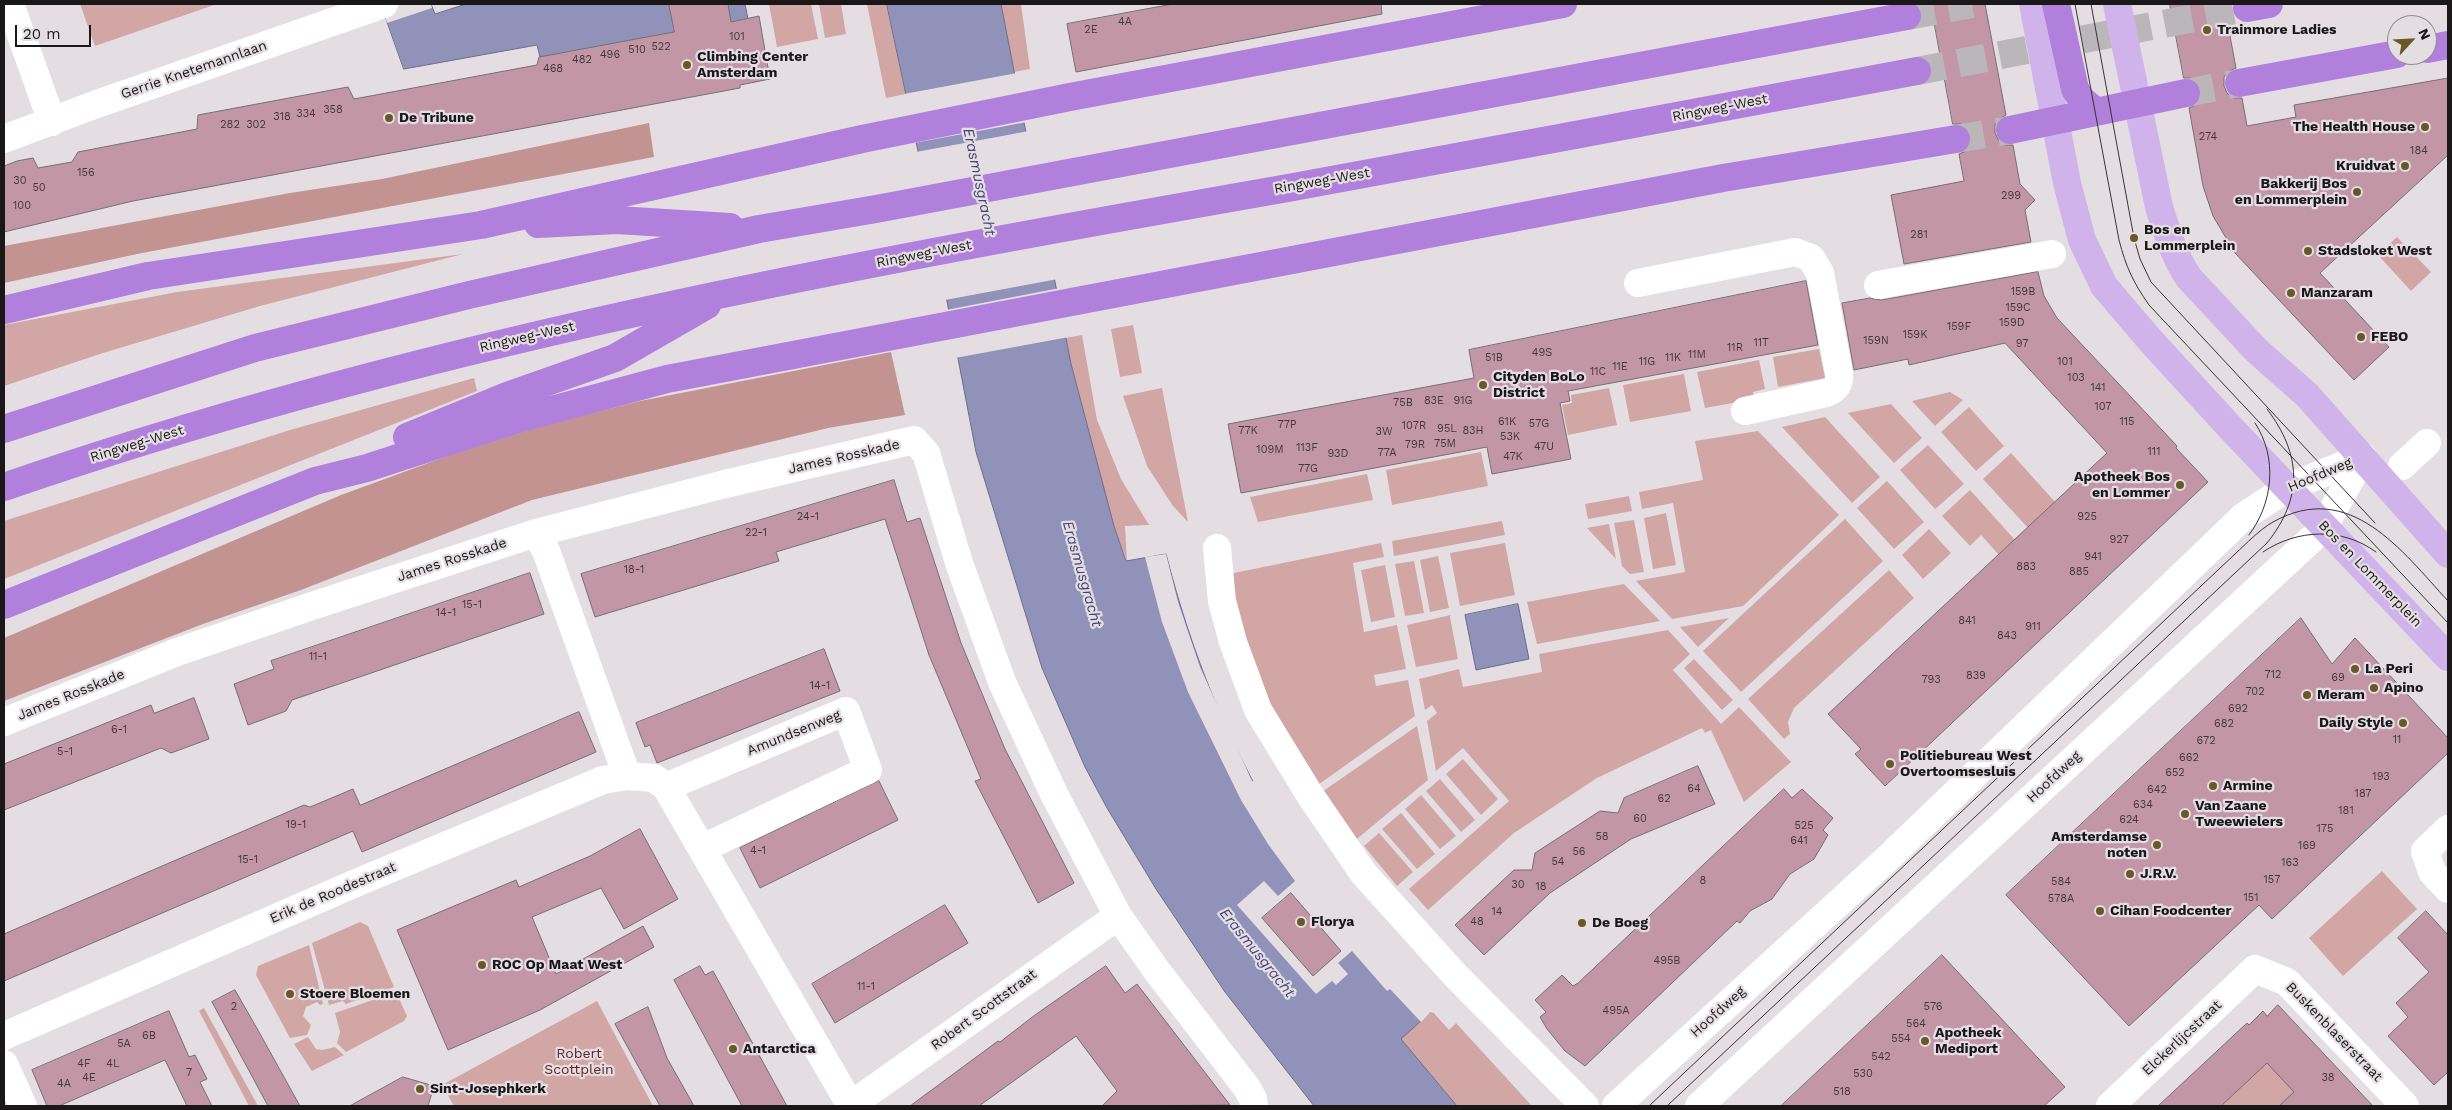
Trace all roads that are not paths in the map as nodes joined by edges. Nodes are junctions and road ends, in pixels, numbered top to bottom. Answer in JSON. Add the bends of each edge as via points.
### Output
{"nodes":[{"id":1,"x":10,"y":4,"type":"edge"},
{"id":2,"x":1563,"y":4,"type":"edge"},
{"id":3,"x":2033,"y":4,"type":"edge"},
{"id":4,"x":2056,"y":4,"type":"edge"},
{"id":5,"x":2117,"y":4,"type":"edge"},
{"id":6,"x":377,"y":6,"type":"edge"},
{"id":7,"x":1907,"y":16,"type":"tunnel mouth"},
{"id":8,"x":2387,"y":56,"type":"edge"},
{"id":9,"x":1917,"y":71,"type":"tunnel mouth"},
{"id":10,"x":2239,"y":83,"type":"tunnel mouth"},
{"id":11,"x":2186,"y":93,"type":"tunnel mouth"},
{"id":12,"x":2138,"y":102,"type":"junction"},
{"id":13,"x":2096,"y":111,"type":"junction"},
{"id":14,"x":2056,"y":119,"type":"junction"},
{"id":15,"x":52,"y":122,"type":"junction"},
{"id":16,"x":2010,"y":130,"type":"tunnel mouth"},
{"id":17,"x":4,"y":139,"type":"edge"},
{"id":18,"x":1956,"y":139,"type":"tunnel mouth"},
{"id":19,"x":482,"y":225,"type":"junction"},
{"id":20,"x":759,"y":229,"type":"junction"},
{"id":21,"x":2052,"y":254,"type":"dead end"},
{"id":22,"x":1638,"y":283,"type":"dead end"},
{"id":23,"x":1878,"y":286,"type":"dead end"},
{"id":24,"x":732,"y":290,"type":"junction"},
{"id":25,"x":4,"y":310,"type":"edge"},
{"id":26,"x":1745,"y":411,"type":"dead end"},
{"id":27,"x":4,"y":429,"type":"edge"},
{"id":28,"x":2427,"y":443,"type":"dead end"},
{"id":29,"x":2363,"y":457,"type":"junction"},
{"id":30,"x":2402,"y":466,"type":"dead end"},
{"id":31,"x":315,"y":481,"type":"junction"},
{"id":32,"x":4,"y":487,"type":"edge"},
{"id":33,"x":2287,"y":488,"type":"junction"},
{"id":34,"x":2324,"y":526,"type":"junction"},
{"id":35,"x":536,"y":533,"type":"junction"},
{"id":36,"x":1217,"y":548,"type":"dead end"},
{"id":37,"x":2448,"y":554,"type":"edge"},
{"id":38,"x":4,"y":605,"type":"edge"},
{"id":39,"x":2448,"y":656,"type":"edge"},
{"id":40,"x":4,"y":722,"type":"edge"},
{"id":41,"x":627,"y":776,"type":"junction"},
{"id":42,"x":666,"y":787,"type":"junction"},
{"id":43,"x":2448,"y":829,"type":"edge"},
{"id":44,"x":703,"y":848,"type":"junction"},
{"id":45,"x":2448,"y":889,"type":"edge"},
{"id":46,"x":1118,"y":916,"type":"junction"},
{"id":47,"x":2255,"y":968,"type":"joint"},
{"id":48,"x":4,"y":1036,"type":"edge"},
{"id":49,"x":4,"y":1064,"type":"edge"},
{"id":50,"x":23,"y":1106,"type":"edge"},
{"id":51,"x":851,"y":1106,"type":"edge"},
{"id":52,"x":1254,"y":1106,"type":"edge"},
{"id":53,"x":1586,"y":1106,"type":"edge"},
{"id":54,"x":1616,"y":1106,"type":"edge"},
{"id":55,"x":1700,"y":1106,"type":"edge"},
{"id":56,"x":2110,"y":1106,"type":"edge"},
{"id":57,"x":2405,"y":1106,"type":"edge"}],
"edges":[{"from":1,"to":15,"type":"street"},
{"from":2,"to":19,"type":"highway","via":[[862,139]]},
{"from":3,"to":14,"type":"main road","name":"Bos en Lommerplein"},
{"from":4,"to":13,"type":"highway","via":[[2075,89],[2082,100]]},
{"from":5,"to":12,"type":"main road"},
{"from":6,"to":15,"type":"street","name":"Gerrie Knetemannlaan"},
{"from":7,"to":20,"type":"highway"},
{"from":8,"to":10,"type":"highway"},
{"from":9,"to":24,"type":"highway","name":"Ringweg-West"},
{"from":11,"to":12,"type":"highway"},
{"from":12,"to":13,"type":"highway"},
{"from":12,"to":29,"type":"main road","via":[[2159,207],[2169,240],[2188,278],[2257,352],[2307,395]]},
{"from":13,"to":14,"type":"highway"},
{"from":14,"to":16,"type":"highway"},
{"from":14,"to":33,"type":"main road","name":"Bos en Lommerplein","via":[[2067,183],[2082,240],[2104,286]]},
{"from":15,"to":17,"type":"street","name":"Gerrie Knetemannlaan"},
{"from":18,"to":31,"type":"highway","via":[[1723,178],[667,379],[514,420],[368,468]]},
{"from":19,"to":20,"type":"highway","via":[[617,220]]},
{"from":19,"to":25,"type":"highway","via":[[148,276]]},
{"from":20,"to":27,"type":"highway","via":[[255,348]]},
{"from":21,"to":23,"type":"street"},
{"from":22,"to":26,"type":"street","via":[[1795,252],[1811,258],[1820,273],[1839,373],[1838,383],[1826,393]]},
{"from":24,"to":31,"type":"highway","via":[[615,358],[507,396],[363,455]]},
{"from":24,"to":32,"type":"highway","name":"Ringweg-West","via":[[374,375],[253,408]]},
{"from":28,"to":30,"type":"street"},
{"from":29,"to":33,"type":"street","name":"Hoofdweg"},
{"from":29,"to":34,"type":"street","name":"Hoofdweg"},
{"from":29,"to":37,"type":"main road"},
{"from":31,"to":38,"type":"highway"},
{"from":33,"to":34,"type":"main road","name":"Bos en Lommerplein"},
{"from":33,"to":54,"type":"street","name":"Hoofdweg","via":[[2243,517],[1895,852]]},
{"from":34,"to":39,"type":"main road","name":"Bos en Lommerplein"},
{"from":34,"to":55,"type":"street","name":"Hoofdweg"},
{"from":35,"to":40,"type":"street","name":"James Rosskade","via":[[176,652]]},
{"from":35,"to":41,"type":"street","via":[[546,551]]},
{"from":35,"to":46,"type":"street","name":"James Rosskade","via":[[914,440],[926,453],[958,563],[1002,682],[1054,794]]},
{"from":36,"to":53,"type":"street","via":[[1222,601],[1258,710],[1310,795],[1364,874],[1455,974]]},
{"from":41,"to":42,"type":"street","name":"Erik de Roodestraat","via":[[654,778]]},
{"from":41,"to":48,"type":"street","name":"Erik de Roodestraat","via":[[594,784],[356,883]]},
{"from":42,"to":44,"type":"street"},
{"from":42,"to":44,"type":"street","name":"Amundsenweg","via":[[846,711],[868,770]]},
{"from":43,"to":45,"type":"street","via":[[2425,850],[2432,872]]},
{"from":44,"to":51,"type":"street"},
{"from":46,"to":51,"type":"street","name":"Robert Scottstraat"},
{"from":46,"to":52,"type":"street","via":[[1247,1088]]},
{"from":47,"to":56,"type":"street","name":"Elckerlijcstraat"},
{"from":47,"to":57,"type":"street","name":"Buskenblaserstraat","via":[[2287,982]]},
{"from":49,"to":50,"type":"street"}]}
